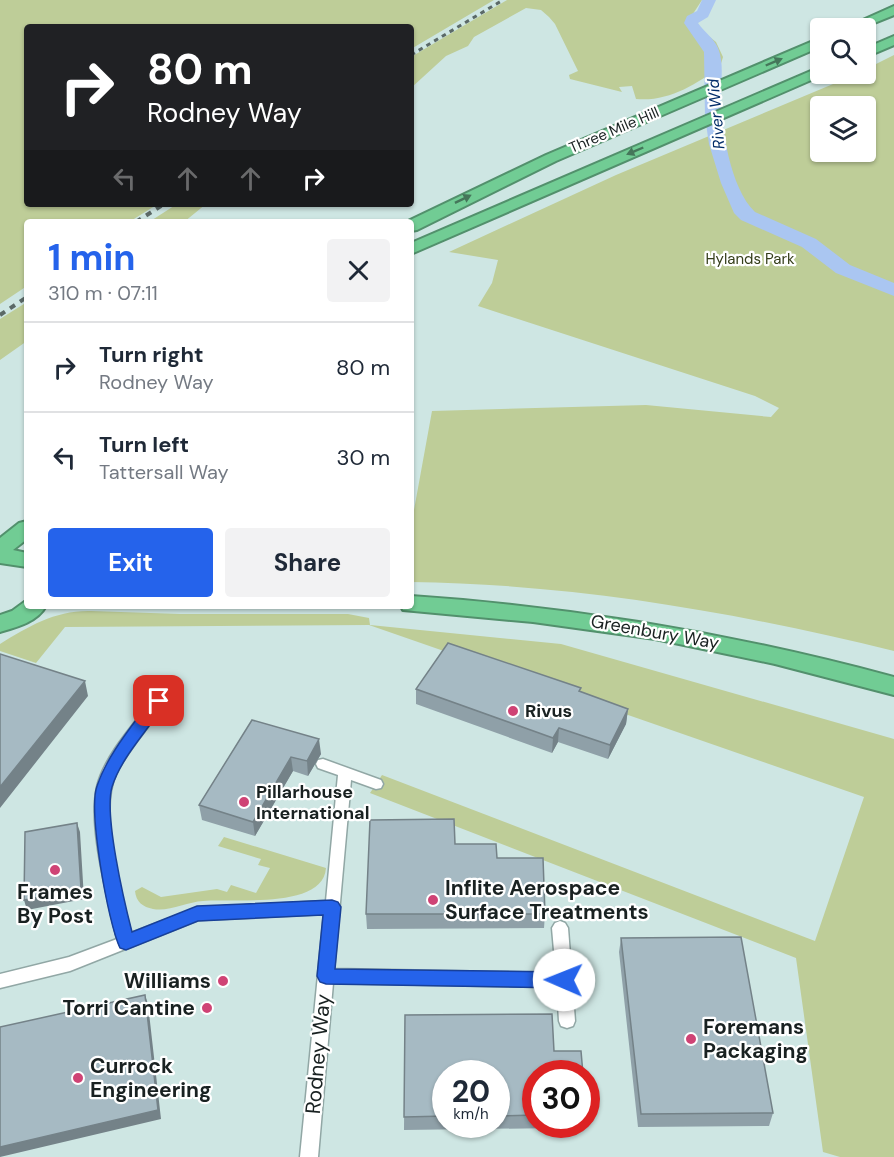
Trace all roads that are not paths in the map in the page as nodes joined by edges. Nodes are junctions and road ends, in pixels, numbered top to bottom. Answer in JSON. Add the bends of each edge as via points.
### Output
{"nodes":[{"id":1,"x":894,"y":10,"type":"edge"},
{"id":2,"x":875,"y":18,"type":"edge"},
{"id":3,"x":894,"y":40,"type":"edge"},
{"id":4,"x":810,"y":46,"type":"edge"},
{"id":5,"x":876,"y":48,"type":"edge"},
{"id":6,"x":810,"y":75,"type":"edge"},
{"id":7,"x":414,"y":225,"type":"edge"},
{"id":8,"x":414,"y":248,"type":"edge"},
{"id":9,"x":24,"y":530,"type":"edge"},
{"id":10,"x":0,"y":549,"type":"edge"},
{"id":11,"x":0,"y":556,"type":"edge"},
{"id":12,"x":24,"y":560,"type":"edge"},
{"id":13,"x":414,"y":604,"type":"edge"},
{"id":14,"x":32,"y":609,"type":"edge"},
{"id":15,"x":0,"y":624,"type":"edge"},
{"id":16,"x":894,"y":686,"type":"edge"},
{"id":17,"x":159,"y":701,"type":"dead end"},
{"id":18,"x":323,"y":764,"type":"dead end"},
{"id":19,"x":345,"y":773,"type":"junction"},
{"id":20,"x":376,"y":784,"type":"dead end"},
{"id":21,"x":332,"y":907,"type":"junction"},
{"id":22,"x":560,"y":928,"type":"dead end"},
{"id":23,"x":126,"y":943,"type":"junction"},
{"id":24,"x":326,"y":976,"type":"junction"},
{"id":25,"x":564,"y":980,"type":"junction"},
{"id":26,"x":0,"y":981,"type":"edge"},
{"id":27,"x":567,"y":1021,"type":"dead end"},
{"id":28,"x":309,"y":1157,"type":"edge"}],
"edges":[{"from":1,"to":2,"type":"highway"},
{"from":3,"to":5,"type":"highway"},
{"from":7,"to":4,"type":"highway","name":"Three Mile Hill","one_way":true,"via":[[551,158]]},
{"from":6,"to":8,"type":"highway","name":"Three Mile Hill","one_way":true},
{"from":9,"to":10,"type":"highway"},
{"from":11,"to":12,"type":"highway"},
{"from":13,"to":16,"type":"highway","name":"Greenbury Way","via":[[544,614],[655,630],[767,653]]},
{"from":14,"to":15,"type":"highway"},
{"from":17,"to":23,"type":"street","via":[[125,748],[104,787],[102,811]]},
{"from":18,"to":19,"type":"street"},
{"from":19,"to":20,"type":"street"},
{"from":19,"to":21,"type":"street","name":"Rodney Way"},
{"from":21,"to":23,"type":"street","via":[[197,914]]},
{"from":21,"to":24,"type":"street","name":"Rodney Way"},
{"from":22,"to":25,"type":"street"},
{"from":23,"to":26,"type":"street","via":[[70,964]]},
{"from":24,"to":25,"type":"street"},
{"from":24,"to":28,"type":"street","name":"Rodney Way"},
{"from":25,"to":27,"type":"street"}]}
